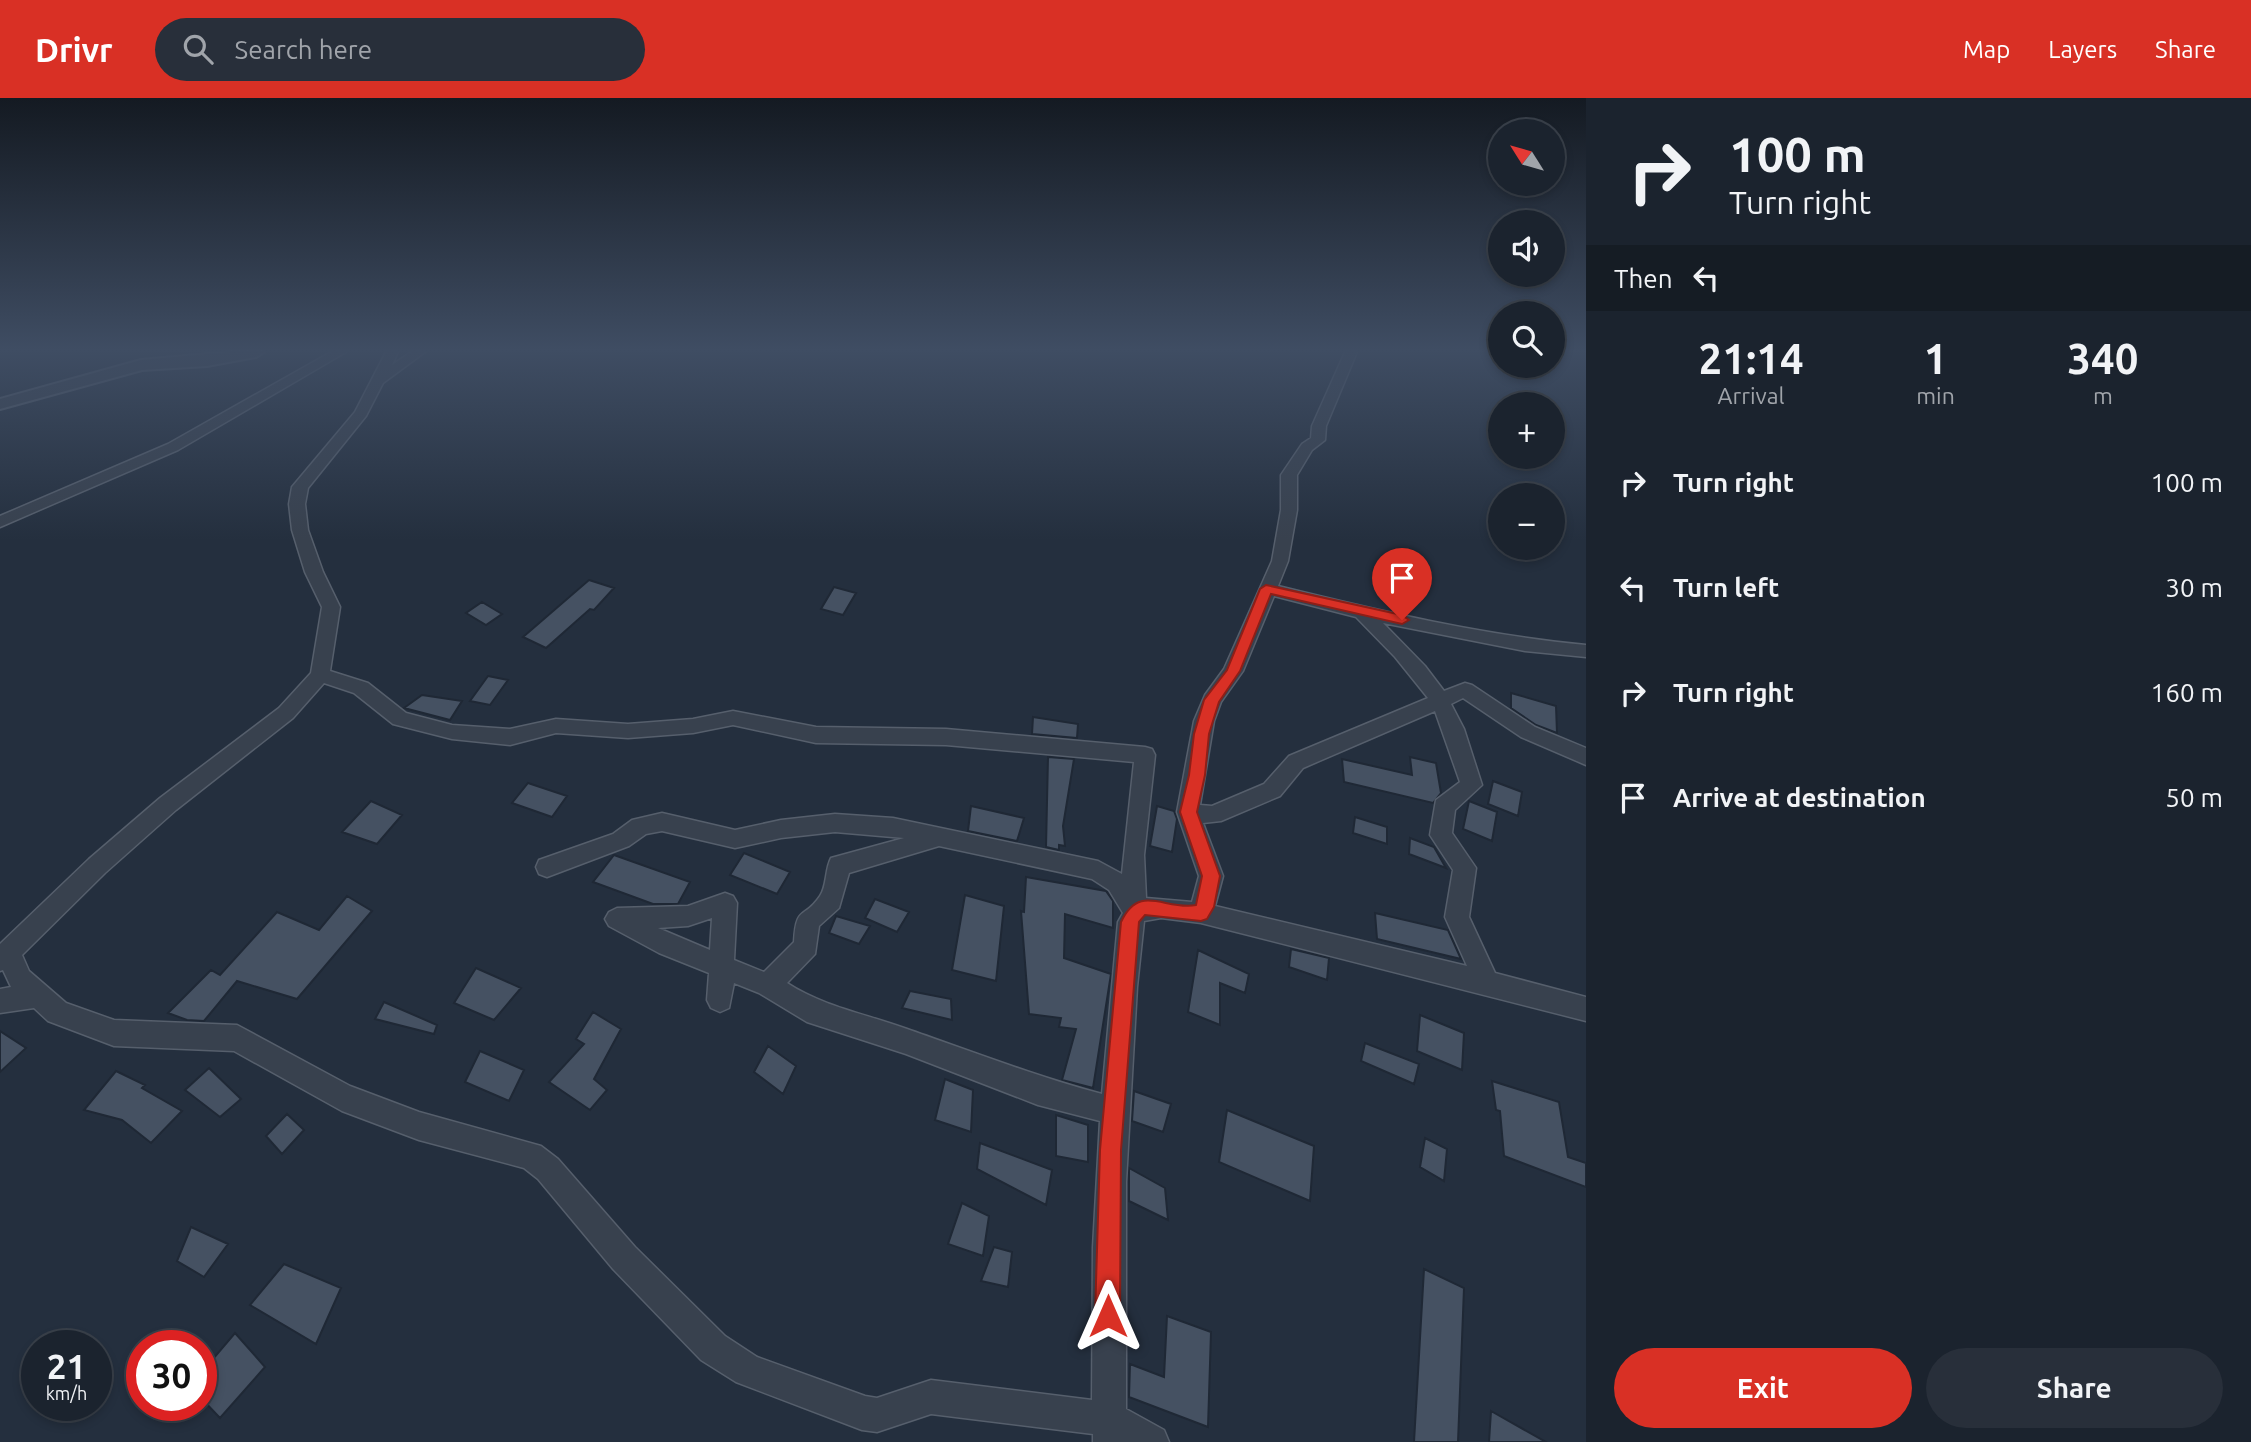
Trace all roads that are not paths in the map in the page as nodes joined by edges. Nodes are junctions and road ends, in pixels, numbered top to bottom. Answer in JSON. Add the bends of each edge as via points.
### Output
{"nodes":[{"id":1,"x":230,"y":415,"type":"edge"},
{"id":2,"x":360,"y":415,"type":"edge"},
{"id":3,"x":1324,"y":415,"type":"edge"},
{"id":4,"x":0,"y":522,"type":"edge"},
{"id":5,"x":1266,"y":589,"type":"junction"},
{"id":6,"x":1362,"y":612,"type":"junction"},
{"id":7,"x":1586,"y":651,"type":"edge"},
{"id":8,"x":320,"y":675,"type":"junction"},
{"id":9,"x":1440,"y":698,"type":"junction"},
{"id":10,"x":1586,"y":757,"type":"edge"},
{"id":11,"x":1188,"y":812,"type":"junction"},
{"id":12,"x":937,"y":838,"type":"junction"},
{"id":13,"x":547,"y":867,"type":"dead end"},
{"id":14,"x":1135,"y":912,"type":"junction"},
{"id":15,"x":1201,"y":913,"type":"junction"},
{"id":16,"x":4,"y":956,"type":"edge"},
{"id":17,"x":1486,"y":980,"type":"junction"},
{"id":18,"x":768,"y":985,"type":"junction"},
{"id":19,"x":37,"y":996,"type":"junction"},
{"id":20,"x":720,"y":1000,"type":"dead end"},
{"id":21,"x":0,"y":1001,"type":"edge"},
{"id":22,"x":1586,"y":1009,"type":"edge"},
{"id":23,"x":1113,"y":1111,"type":"junction"},
{"id":24,"x":1110,"y":1431,"type":"edge"},
{"id":25,"x":1152,"y":1442,"type":"edge"}],
"edges":[{"from":1,"to":4,"type":"street","via":[[173,447]]},
{"from":2,"to":8,"type":"street","via":[[297,496],[300,530],[331,607]]},
{"from":3,"to":5,"type":"street","via":[[1318,440],[1307,447],[1289,475],[1286,532],[1280,561]]},
{"from":5,"to":6,"type":"street"},
{"from":5,"to":11,"type":"street","via":[[1238,662],[1212,700],[1204,721]]},
{"from":6,"to":7,"type":"street","via":[[1525,645]]},
{"from":6,"to":9,"type":"street","via":[[1424,674]]},
{"from":8,"to":14,"type":"street","via":[[361,688],[400,719],[452,732],[510,737],[556,726],[628,731],[733,718],[816,735],[957,738],[1145,755],[1133,855]]},
{"from":8,"to":16,"type":"street","via":[[286,713],[168,804]]},
{"from":9,"to":10,"type":"street","via":[[1465,690],[1528,732]]},
{"from":9,"to":11,"type":"street","via":[[1296,762],[1272,790],[1213,815]]},
{"from":9,"to":17,"type":"street","via":[[1462,742],[1471,785],[1444,806],[1441,835],[1465,868],[1457,917]]},
{"from":11,"to":15,"type":"street","via":[[1211,876]]},
{"from":12,"to":13,"type":"street","via":[[835,823],[735,839],[662,822],[640,826],[621,840]]},
{"from":12,"to":14,"type":"street","via":[[1098,871],[1117,883]]},
{"from":12,"to":18,"type":"street","via":[[839,865],[831,901],[807,921],[806,946]]},
{"from":14,"to":15,"type":"street","via":[[1143,907]]},
{"from":14,"to":23,"type":"street","via":[[1130,922]]},
{"from":15,"to":17,"type":"street"},
{"from":16,"to":19,"type":"street"},
{"from":17,"to":22,"type":"street"},
{"from":18,"to":20,"type":"street","via":[[721,966]]},
{"from":18,"to":23,"type":"street","via":[[807,1010],[1038,1091]]},
{"from":19,"to":21,"type":"street"},
{"from":19,"to":24,"type":"street","via":[[57,1012],[114,1033],[237,1038],[342,1097],[419,1126],[531,1156],[713,1348],[748,1370],[862,1413],[877,1415],[931,1397]]},
{"from":23,"to":24,"type":"street","via":[[1107,1290]]},
{"from":24,"to":25,"type":"street"}]}
